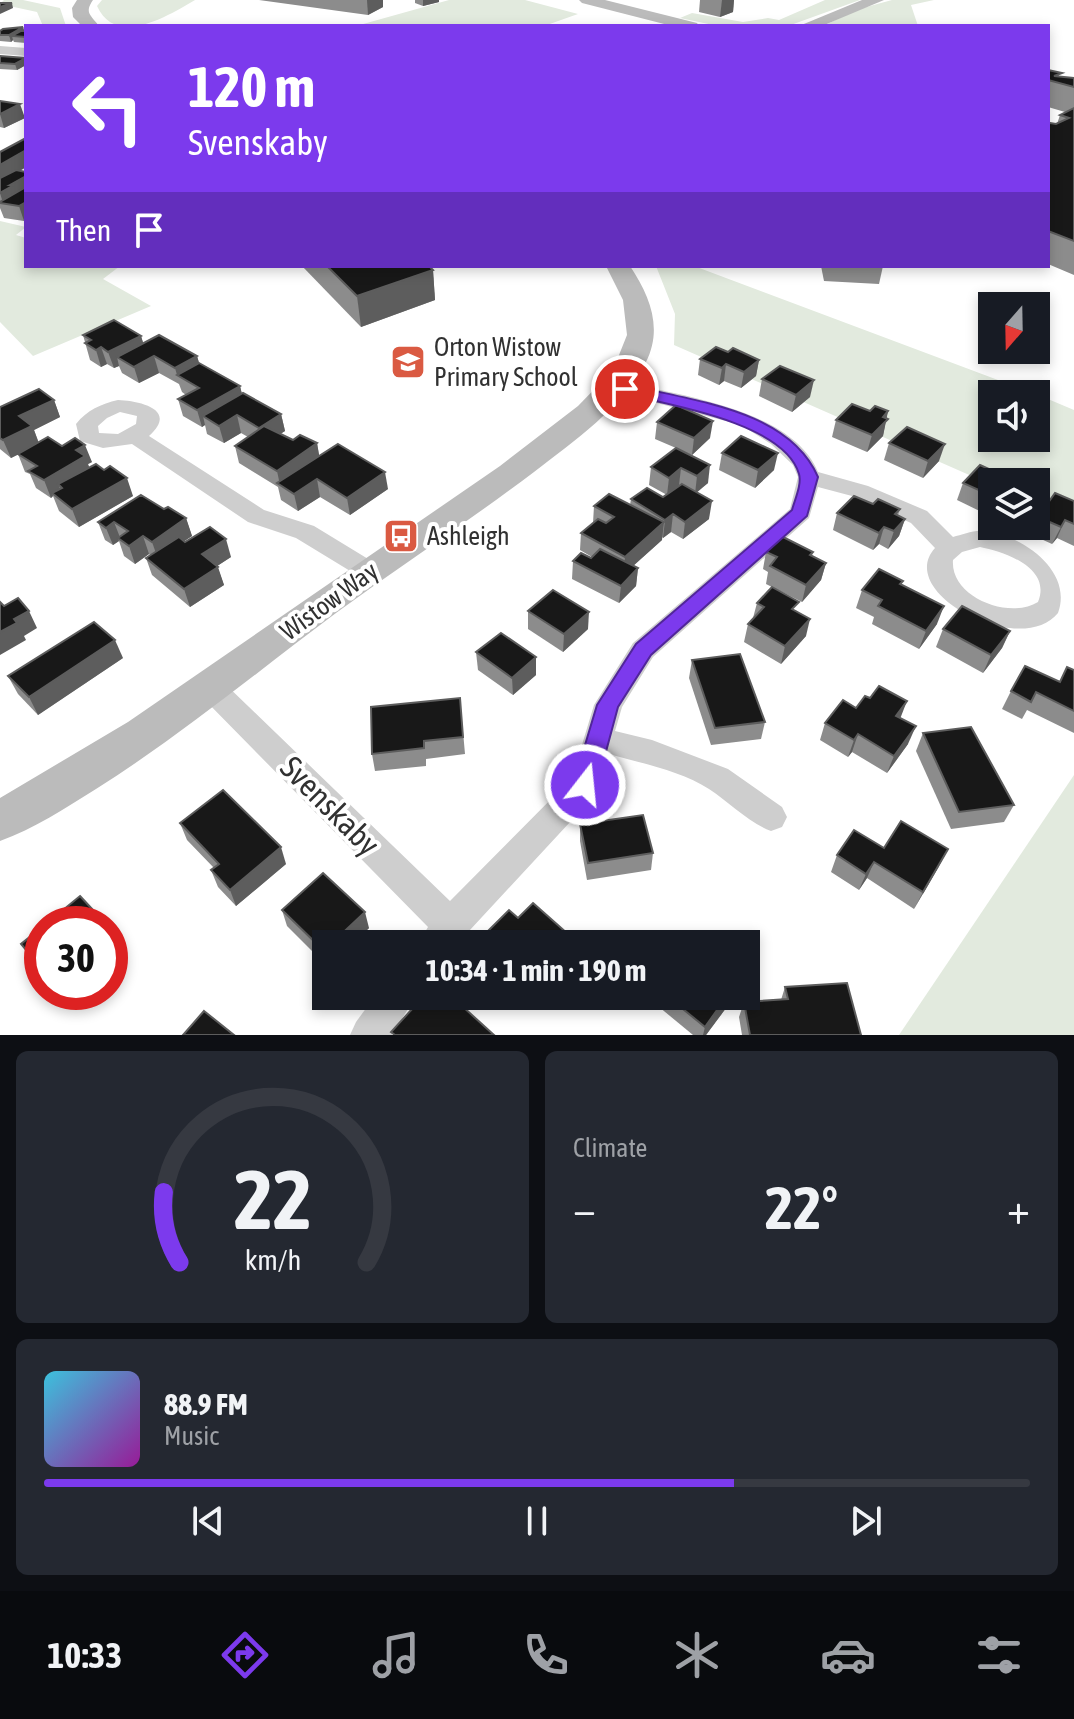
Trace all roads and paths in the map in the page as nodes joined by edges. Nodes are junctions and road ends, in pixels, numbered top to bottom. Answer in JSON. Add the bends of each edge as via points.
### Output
{"nodes":[{"id":1,"x":85,"y":0,"type":"edge"},
{"id":2,"x":587,"y":0,"type":"edge"},
{"id":3,"x":876,"y":0,"type":"edge"},
{"id":4,"x":89,"y":24,"type":"edge"},
{"id":5,"x":683,"y":24,"type":"edge"},
{"id":6,"x":812,"y":24,"type":"edge"},
{"id":7,"x":1,"y":51,"type":"edge"},
{"id":8,"x":24,"y":52,"type":"edge"},
{"id":9,"x":619,"y":268,"type":"edge"},
{"id":10,"x":614,"y":386,"type":"junction"},
{"id":11,"x":134,"y":436,"type":"dead end"},
{"id":12,"x":809,"y":477,"type":"junction"},
{"id":13,"x":948,"y":547,"type":"dead end"},
{"id":14,"x":369,"y":571,"type":"junction"},
{"id":15,"x":210,"y":687,"type":"junction"},
{"id":16,"x":598,"y":739,"type":"junction"},
{"id":17,"x":2,"y":814,"type":"edge"},
{"id":18,"x":771,"y":817,"type":"dead end"},
{"id":19,"x":439,"y":930,"type":"edge"},
{"id":20,"x":447,"y":930,"type":"edge"},
{"id":21,"x":388,"y":1010,"type":"edge"},
{"id":22,"x":369,"y":1035,"type":"edge"}],
"edges":[{"from":1,"to":4,"type":"street","via":[[81,17]]},
{"from":2,"to":5,"type":"street"},
{"from":3,"to":6,"type":"street"},
{"from":7,"to":8,"type":"street"},
{"from":9,"to":10,"type":"street","name":"Wistow Way","via":[[642,310],[641,335],[633,360]]},
{"from":10,"to":12,"type":"street","via":[[749,420],[779,439],[803,462]]},
{"from":10,"to":14,"type":"street","name":"Wistow Way","via":[[531,460]]},
{"from":11,"to":14,"type":"street","via":[[256,516],[305,532]]},
{"from":12,"to":13,"type":"street","via":[[860,491],[919,517]]},
{"from":12,"to":16,"type":"street","name":"Svenskaby","via":[[801,512],[643,650],[608,705]]},
{"from":14,"to":15,"type":"street","name":"Wistow Way"},
{"from":15,"to":17,"type":"street","name":"Wistow Way","via":[[140,738]]},
{"from":15,"to":19,"type":"street","name":"Svenskaby"},
{"from":16,"to":18,"type":"street","via":[[717,778]]},
{"from":16,"to":20,"type":"street","name":"Svenskaby","via":[[585,785]]},
{"from":21,"to":22,"type":"street"}]}
